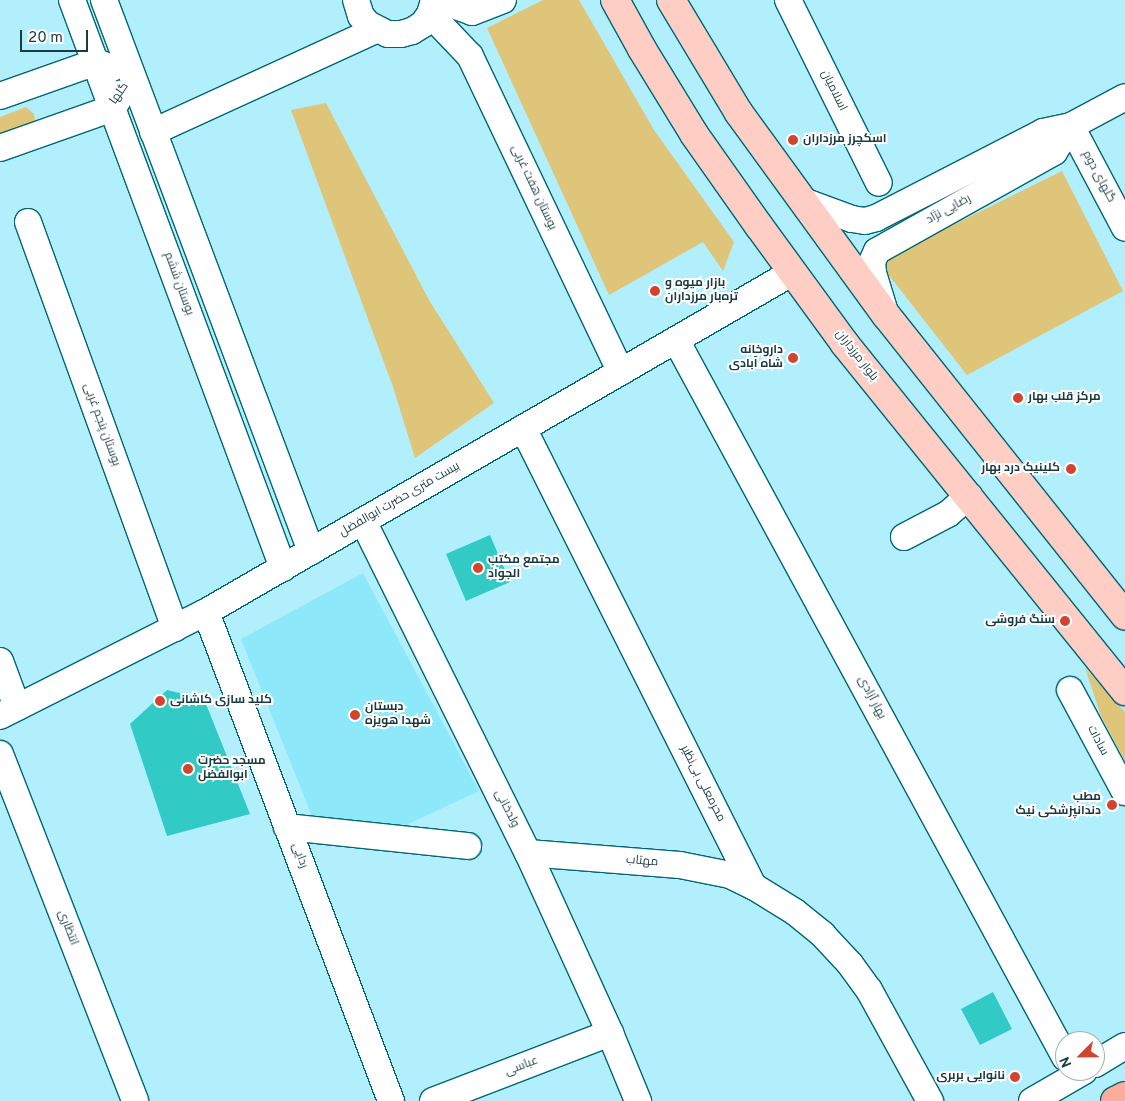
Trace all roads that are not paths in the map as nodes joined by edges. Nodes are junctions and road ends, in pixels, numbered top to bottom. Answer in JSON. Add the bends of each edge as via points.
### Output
{"nodes":[{"id":1,"x":72,"y":0,"type":"edge"},
{"id":2,"x":104,"y":0,"type":"edge"},
{"id":3,"x":503,"y":0,"type":"edge"},
{"id":4,"x":615,"y":0,"type":"edge"},
{"id":5,"x":671,"y":0,"type":"edge"},
{"id":6,"x":788,"y":0,"type":"edge"},
{"id":7,"x":354,"y":2,"type":"edge"},
{"id":8,"x":434,"y":5,"type":"edge"},
{"id":9,"x":376,"y":30,"type":"junction"},
{"id":10,"x":96,"y":62,"type":"junction"},
{"id":11,"x":134,"y":75,"type":"junction"},
{"id":12,"x":0,"y":96,"type":"edge"},
{"id":13,"x":1125,"y":97,"type":"edge"},
{"id":14,"x":113,"y":108,"type":"junction"},
{"id":15,"x":1071,"y":126,"type":"junction"},
{"id":16,"x":153,"y":132,"type":"junction"},
{"id":17,"x":0,"y":148,"type":"edge"},
{"id":18,"x":879,"y":183,"type":"dead end"},
{"id":19,"x":802,"y":201,"type":"junction"},
{"id":20,"x":28,"y":222,"type":"dead end"},
{"id":21,"x":1125,"y":228,"type":"edge"},
{"id":22,"x":793,"y":272,"type":"junction"},
{"id":23,"x":886,"y":316,"type":"junction"},
{"id":24,"x":676,"y":340,"type":"junction"},
{"id":25,"x":621,"y":372,"type":"junction"},
{"id":26,"x":523,"y":428,"type":"junction"},
{"id":27,"x":969,"y":496,"type":"junction"},
{"id":28,"x":363,"y":521,"type":"junction"},
{"id":29,"x":904,"y":537,"type":"dead end"},
{"id":30,"x":311,"y":551,"type":"junction"},
{"id":31,"x":283,"y":568,"type":"junction"},
{"id":32,"x":206,"y":612,"type":"junction"},
{"id":33,"x":1125,"y":616,"type":"edge"},
{"id":34,"x":175,"y":628,"type":"junction"},
{"id":35,"x":0,"y":661,"type":"edge"},
{"id":36,"x":1070,"y":690,"type":"dead end"},
{"id":37,"x":1125,"y":691,"type":"edge"},
{"id":38,"x":9,"y":712,"type":"edge"},
{"id":39,"x":0,"y":754,"type":"edge"},
{"id":40,"x":1125,"y":792,"type":"edge"},
{"id":41,"x":287,"y":827,"type":"junction"},
{"id":42,"x":468,"y":846,"type":"dead end"},
{"id":43,"x":528,"y":853,"type":"junction"},
{"id":44,"x":753,"y":886,"type":"junction"},
{"id":45,"x":1059,"y":1031,"type":"edge"},
{"id":46,"x":610,"y":1033,"type":"junction"},
{"id":47,"x":1125,"y":1046,"type":"edge"},
{"id":48,"x":1105,"y":1056,"type":"edge"},
{"id":49,"x":1060,"y":1081,"type":"edge"},
{"id":50,"x":1125,"y":1096,"type":"edge"},
{"id":51,"x":134,"y":1101,"type":"edge"},
{"id":52,"x":391,"y":1101,"type":"edge"},
{"id":53,"x":433,"y":1101,"type":"edge"},
{"id":54,"x":638,"y":1101,"type":"edge"},
{"id":55,"x":930,"y":1101,"type":"edge"},
{"id":56,"x":1032,"y":1101,"type":"edge"},
{"id":57,"x":1115,"y":1101,"type":"edge"}],
"edges":[{"from":1,"to":10,"type":"street","name":"بوستان ششم"},
{"from":2,"to":11,"type":"street"},
{"from":3,"to":8,"type":"street","via":[[472,12]]},
{"from":4,"to":22,"type":"main road","name":"بلوار مرزداران","via":[[694,134]]},
{"from":5,"to":19,"type":"main road","via":[[739,113]]},
{"from":6,"to":18,"type":"street","name":"اسلامیان"},
{"from":7,"to":9,"type":"street","via":[[368,24]]},
{"from":8,"to":9,"type":"street","via":[[423,24],[406,33],[388,34]]},
{"from":8,"to":25,"type":"street","name":"بوستان هفت غربی","via":[[470,56]]},
{"from":9,"to":16,"type":"street"},
{"from":10,"to":11,"type":"street","name":"گلها"},
{"from":10,"to":12,"type":"street"},
{"from":10,"to":14,"type":"street","name":"بوستان ششم"},
{"from":11,"to":14,"type":"street","name":"گلها"},
{"from":11,"to":16,"type":"street"},
{"from":13,"to":15,"type":"street","name":"رضایی نژاد"},
{"from":14,"to":17,"type":"street","name":"گلها"},
{"from":14,"to":31,"type":"street","name":"بوستان ششم"},
{"from":15,"to":19,"type":"street","name":"رضایی نژاد","via":[[1043,132],[876,218],[865,221],[852,219]]},
{"from":15,"to":21,"type":"street","name":"گلهای دوم"},
{"from":15,"to":23,"type":"street","name":"رضایی نژاد","via":[[1054,152],[877,251],[872,262],[873,273]]},
{"from":16,"to":30,"type":"street"},
{"from":19,"to":23,"type":"main road"},
{"from":20,"to":34,"type":"street","name":"بوستان پنجم غربی"},
{"from":22,"to":24,"type":"street","name":"بیست متری حضرت ابوالفضل"},
{"from":22,"to":27,"type":"main road","name":"بلوار مرزداران","via":[[845,344]]},
{"from":23,"to":33,"type":"main road"},
{"from":24,"to":25,"type":"street","name":"بیست متری حضرت ابوالفضل"},
{"from":24,"to":45,"type":"street","name":"بهار آزادی"},
{"from":25,"to":26,"type":"street","name":"بیست متری حضرت ابوالفضل"},
{"from":26,"to":28,"type":"street","name":"بیست متری حضرت ابوالفضل"},
{"from":26,"to":44,"type":"street","name":"محرمعلی بی‌نظیر"},
{"from":27,"to":29,"type":"street","via":[[948,514]]},
{"from":27,"to":37,"type":"main road","name":"بلوار مرزداران"},
{"from":28,"to":30,"type":"street","name":"بیست متری حضرت ابوالفضل"},
{"from":28,"to":43,"type":"street","name":"ولدخانی"},
{"from":30,"to":31,"type":"street","name":"بیست متری حضرت ابوالفضل"},
{"from":31,"to":32,"type":"street","name":"بیست متری حضرت ابوالفضل"},
{"from":32,"to":34,"type":"street","name":"بیست متری حضرت ابوالفضل"},
{"from":32,"to":41,"type":"street","name":"ردایی"},
{"from":34,"to":38,"type":"street","name":"بیست متری حضرت ابوالفضل"},
{"from":35,"to":38,"type":"street"},
{"from":36,"to":40,"type":"street","name":"سادات"},
{"from":39,"to":51,"type":"street","name":"انتظاری"},
{"from":41,"to":42,"type":"street"},
{"from":41,"to":52,"type":"street","name":"ردایی"},
{"from":43,"to":44,"type":"street","name":"مهتاب","via":[[680,865],[730,875]]},
{"from":43,"to":46,"type":"street","name":"ولدخانی"},
{"from":44,"to":55,"type":"street","via":[[795,912],[850,964],[869,990]]},
{"from":46,"to":53,"type":"street","name":"عباسی"},
{"from":46,"to":54,"type":"street","name":"ولدخانی"},
{"from":47,"to":48,"type":"street"},
{"from":49,"to":56,"type":"street"},
{"from":50,"to":57,"type":"highway"}]}
